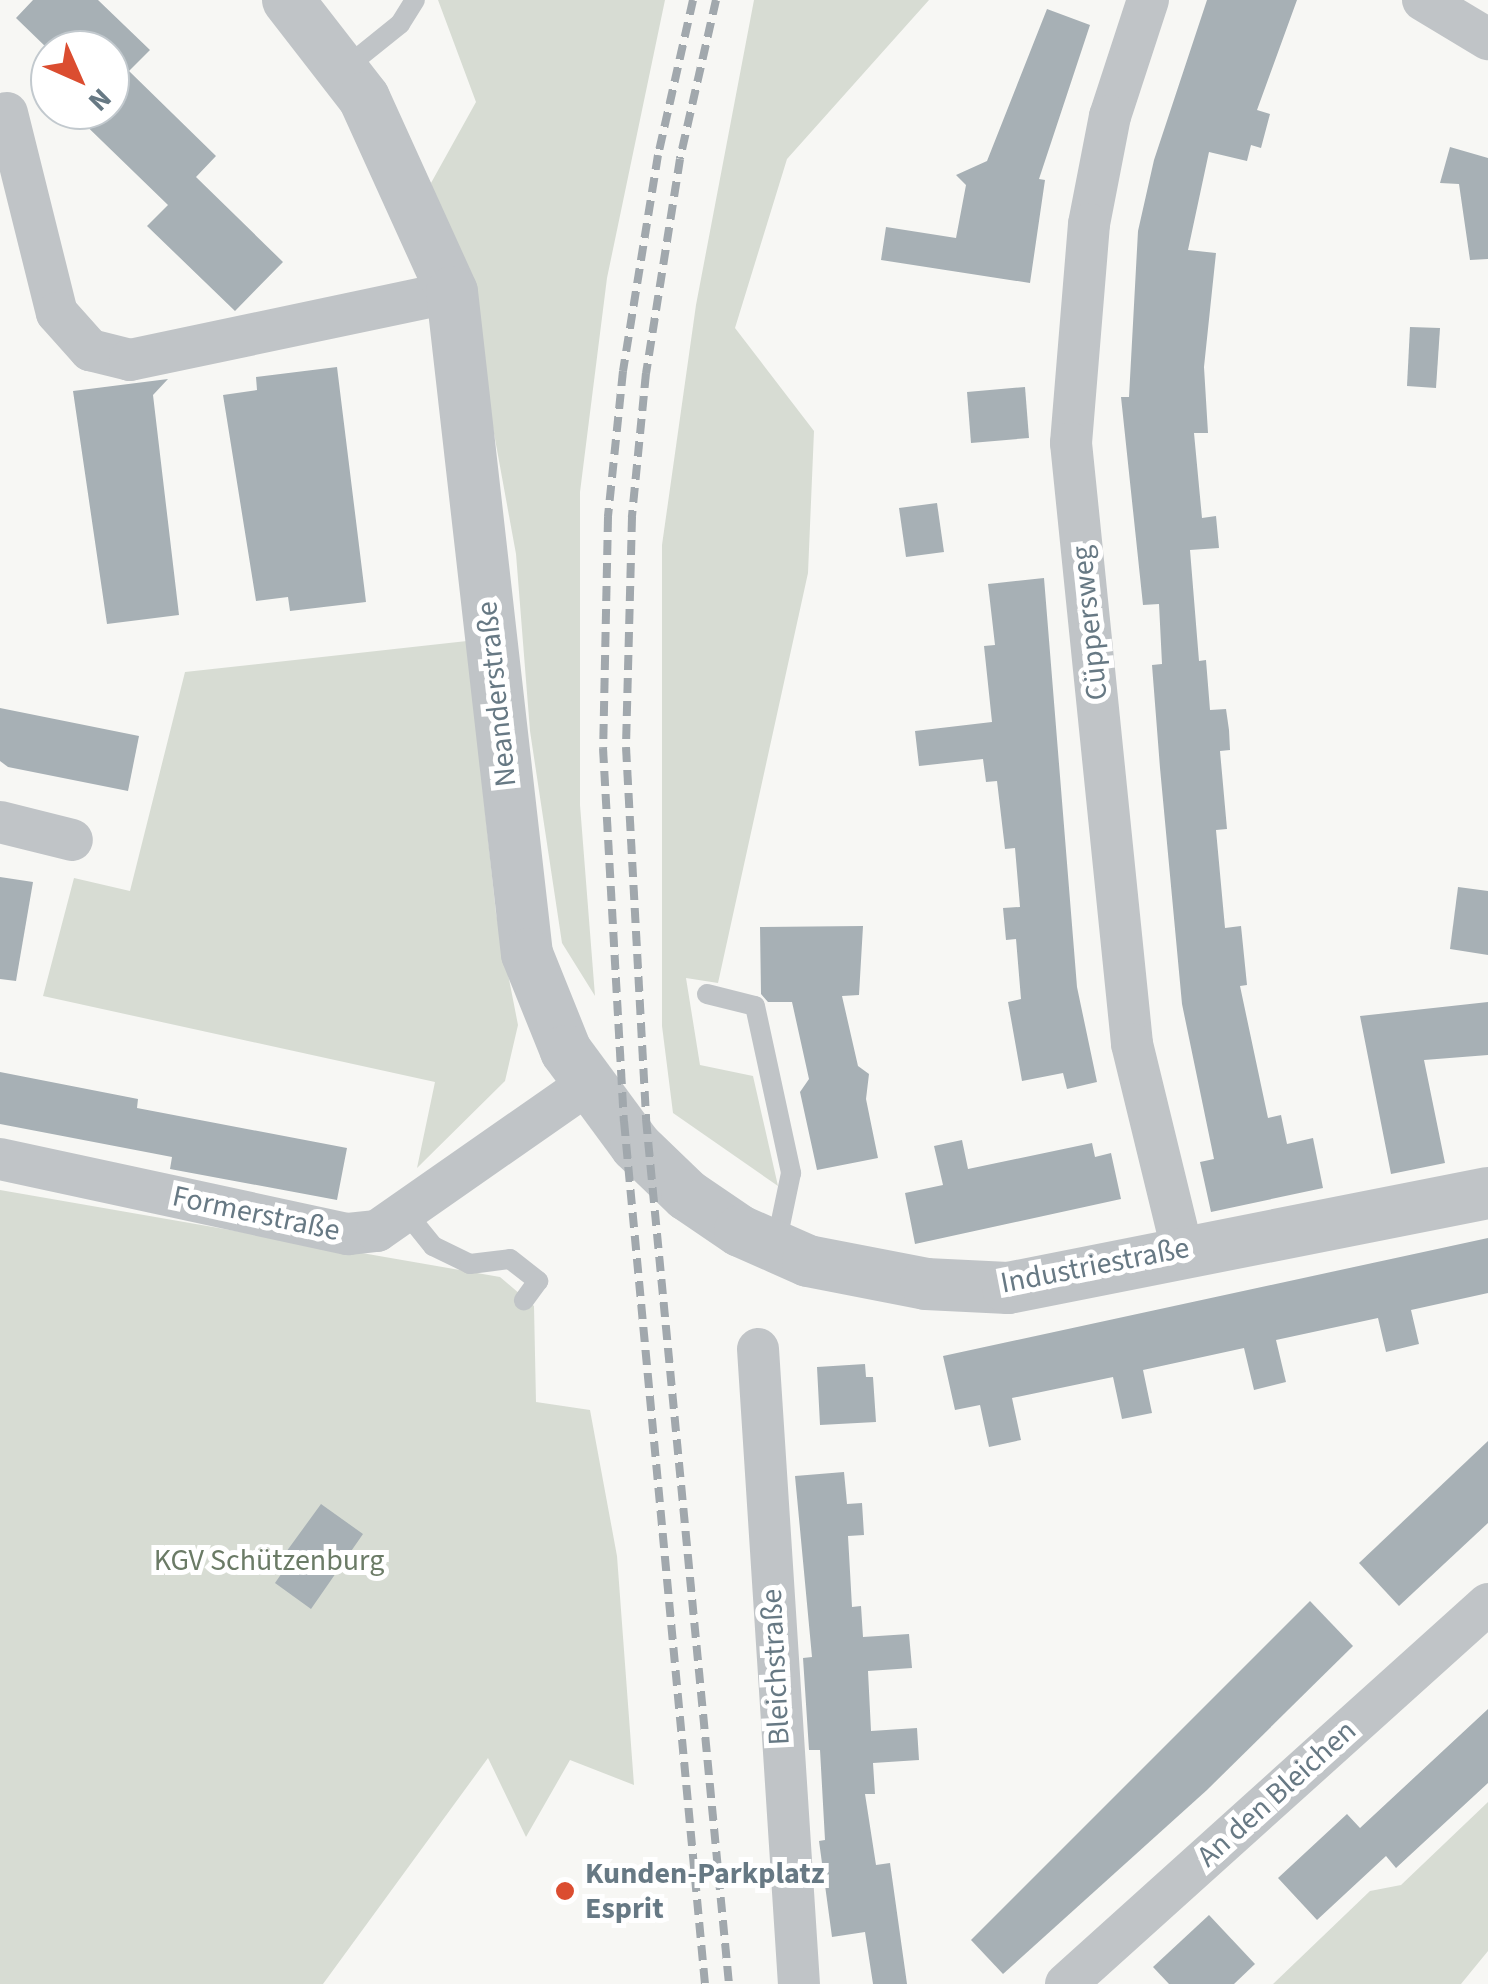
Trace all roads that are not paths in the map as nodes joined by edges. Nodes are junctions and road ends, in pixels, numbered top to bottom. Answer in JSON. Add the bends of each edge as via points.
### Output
{"nodes":[{"id":1,"x":288,"y":0,"type":"edge"},
{"id":2,"x":415,"y":0,"type":"edge"},
{"id":3,"x":1148,"y":0,"type":"edge"},
{"id":4,"x":1423,"y":0,"type":"edge"},
{"id":5,"x":1488,"y":39,"type":"edge"},
{"id":6,"x":342,"y":70,"type":"junction"},
{"id":7,"x":6,"y":113,"type":"dead end"},
{"id":8,"x":452,"y":292,"type":"junction"},
{"id":9,"x":0,"y":822,"type":"edge"},
{"id":10,"x":72,"y":840,"type":"dead end"},
{"id":11,"x":707,"y":994,"type":"dead end"},
{"id":12,"x":588,"y":1084,"type":"junction"},
{"id":13,"x":0,"y":1159,"type":"edge"},
{"id":14,"x":1488,"y":1193,"type":"edge"},
{"id":15,"x":408,"y":1215,"type":"junction"},
{"id":16,"x":775,"y":1246,"type":"junction"},
{"id":17,"x":1182,"y":1249,"type":"junction"},
{"id":18,"x":524,"y":1300,"type":"dead end"},
{"id":19,"x":758,"y":1349,"type":"dead end"},
{"id":20,"x":1488,"y":1604,"type":"edge"},
{"id":21,"x":800,"y":1984,"type":"edge"},
{"id":22,"x":1066,"y":1984,"type":"edge"}],
"edges":[{"from":1,"to":6,"type":"street","name":"Neanderstraße"},
{"from":2,"to":6,"type":"lane","via":[[400,24]]},
{"from":3,"to":17,"type":"street","name":"Cüppersweg","via":[[1110,116],[1088,224],[1072,442],[1132,1044]]},
{"from":4,"to":5,"type":"street"},
{"from":6,"to":8,"type":"street","name":"Neanderstraße","via":[[364,98]]},
{"from":7,"to":8,"type":"street","via":[[57,314],[90,350],[130,360]]},
{"from":8,"to":12,"type":"street","name":"Neanderstraße","via":[[518,906],[544,1004]]},
{"from":9,"to":10,"type":"street"},
{"from":11,"to":16,"type":"lane","via":[[755,1006],[791,1174]]},
{"from":12,"to":15,"type":"street","name":"Formerstraße"},
{"from":12,"to":16,"type":"street","name":"Industriestraße","via":[[636,1146],[688,1196]]},
{"from":13,"to":15,"type":"street","name":"Formerstraße","via":[[348,1234],[377,1231]]},
{"from":14,"to":17,"type":"street","name":"Industriestraße"},
{"from":15,"to":18,"type":"lane","via":[[433,1246],[470,1264],[510,1259],[538,1281]]},
{"from":16,"to":17,"type":"street","name":"Industriestraße","via":[[808,1261],[926,1284],[1008,1288]]},
{"from":19,"to":21,"type":"street","name":"Bleichstraße"},
{"from":20,"to":22,"type":"street","name":"An den Bleichen"}]}
